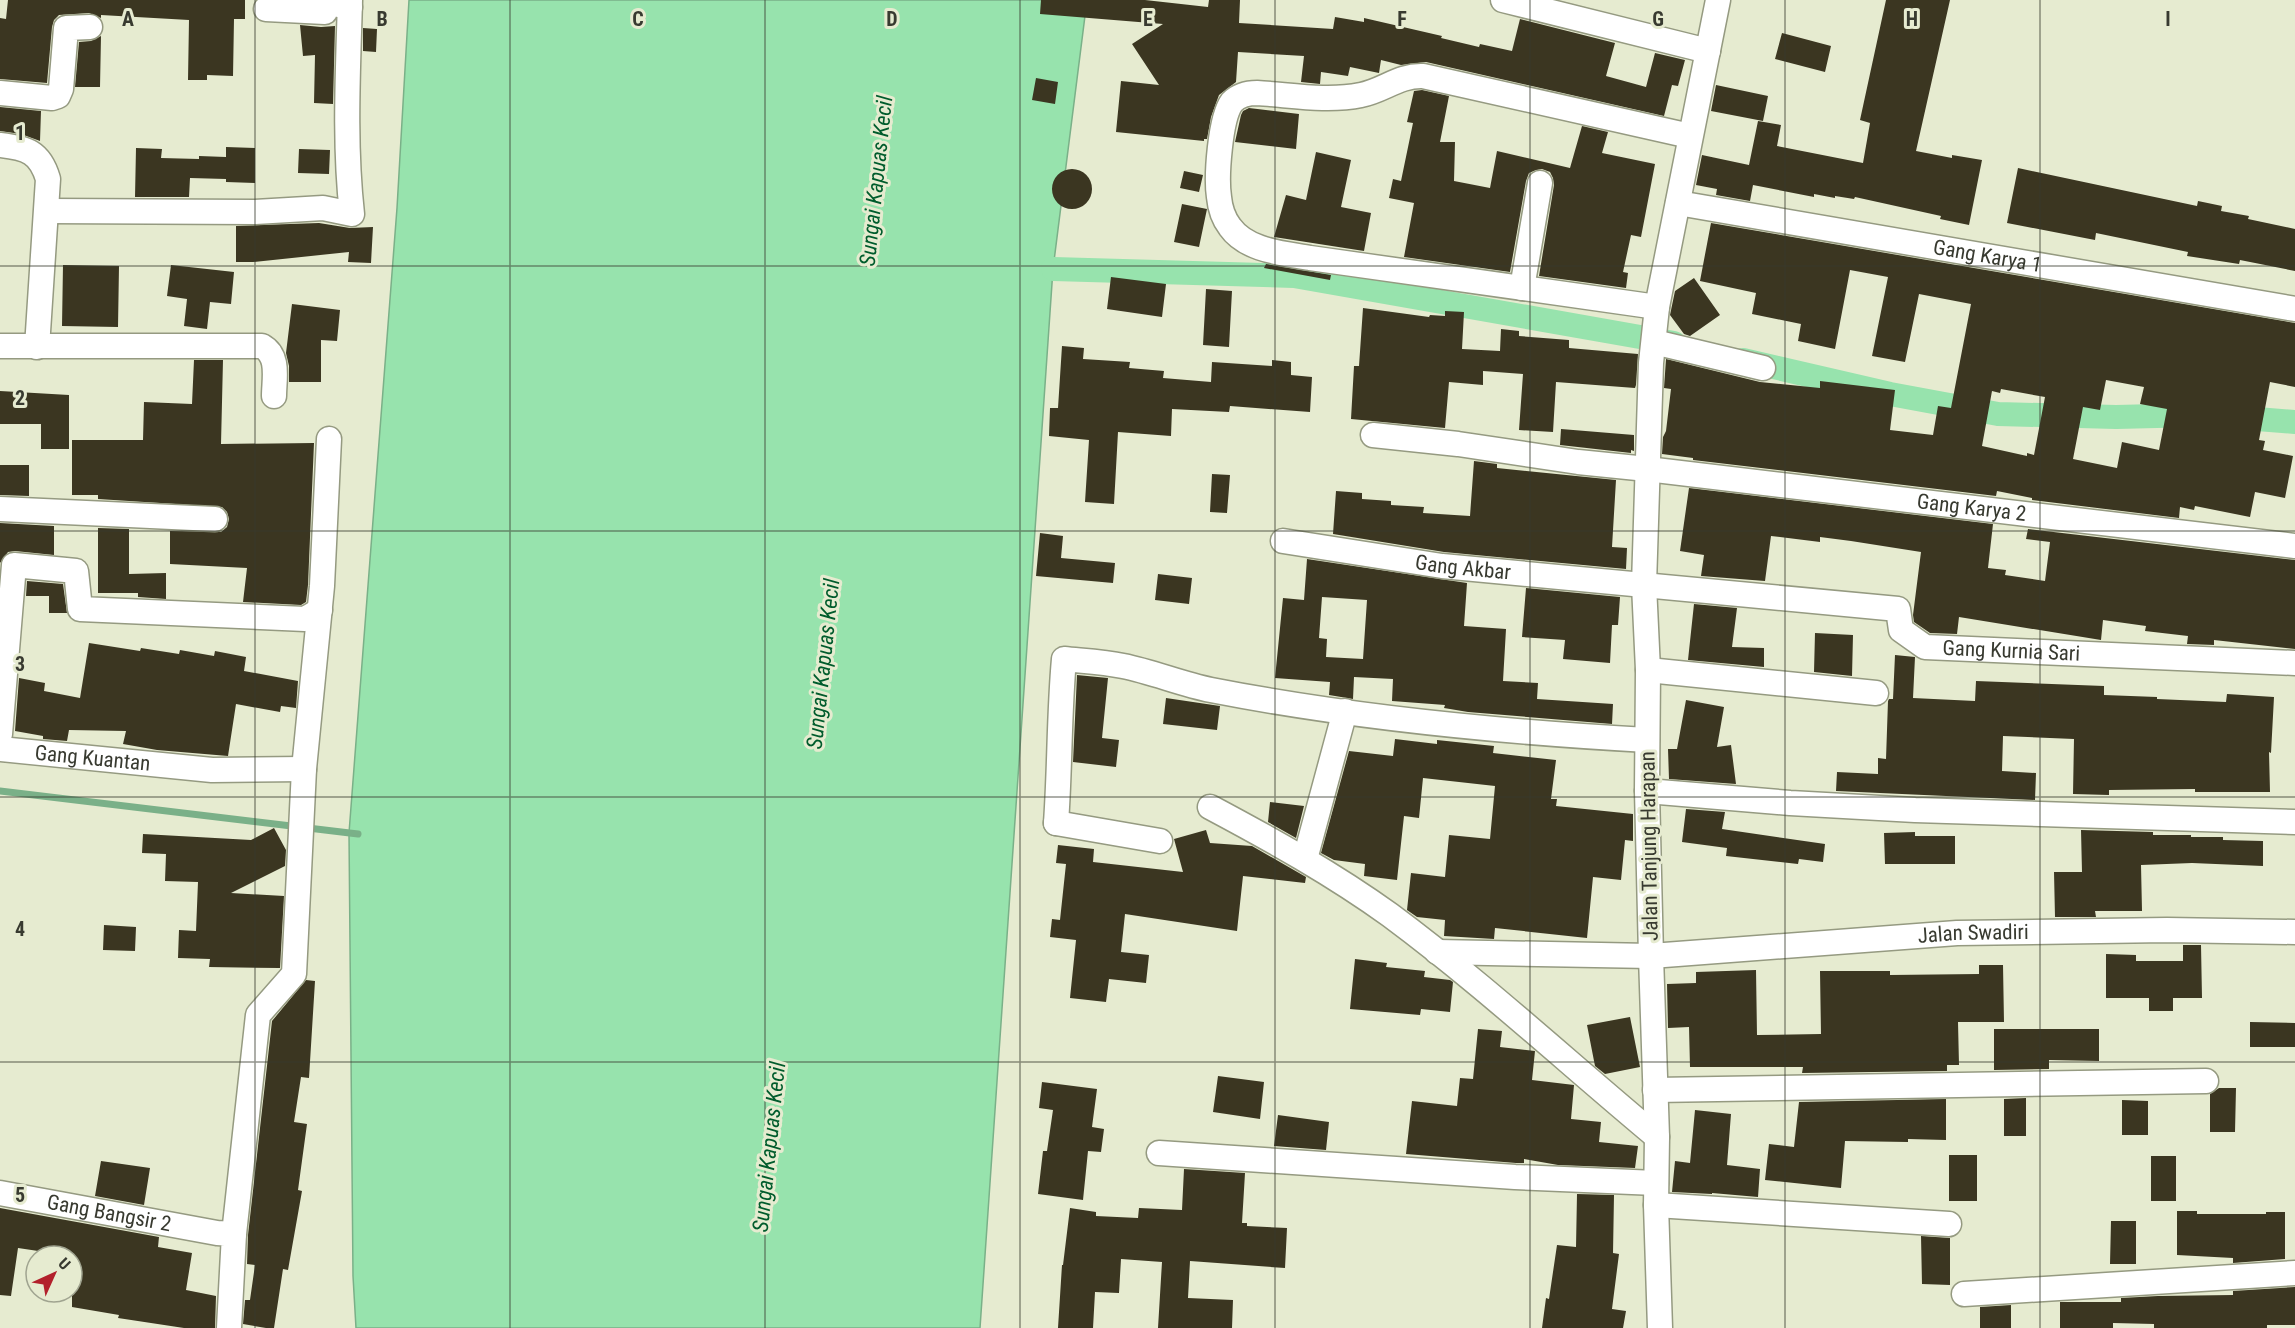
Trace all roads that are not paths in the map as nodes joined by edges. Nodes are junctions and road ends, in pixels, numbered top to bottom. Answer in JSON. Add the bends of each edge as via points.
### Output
{"nodes":[{"id":1,"x":1503,"y":0,"type":"edge"},
{"id":2,"x":1718,"y":0,"type":"edge"},
{"id":3,"x":350,"y":4,"type":"edge"},
{"id":4,"x":266,"y":9,"type":"dead end"},
{"id":5,"x":90,"y":27,"type":"dead end"},
{"id":6,"x":1708,"y":51,"type":"junction"},
{"id":7,"x":0,"y":93,"type":"edge"},
{"id":8,"x":1690,"y":136,"type":"junction"},
{"id":9,"x":0,"y":145,"type":"edge"},
{"id":10,"x":1540,"y":183,"type":"dead end"},
{"id":11,"x":1678,"y":203,"type":"junction"},
{"id":12,"x":47,"y":211,"type":"junction"},
{"id":13,"x":1522,"y":288,"type":"junction"},
{"id":14,"x":2295,"y":309,"type":"edge"},
{"id":15,"x":1654,"y":333,"type":"junction"},
{"id":16,"x":0,"y":346,"type":"edge"},
{"id":17,"x":37,"y":347,"type":"junction"},
{"id":18,"x":1763,"y":368,"type":"dead end"},
{"id":19,"x":274,"y":396,"type":"dead end"},
{"id":20,"x":1373,"y":435,"type":"dead end"},
{"id":21,"x":329,"y":439,"type":"dead end"},
{"id":22,"x":1647,"y":469,"type":"junction"},
{"id":23,"x":0,"y":509,"type":"edge"},
{"id":24,"x":215,"y":519,"type":"dead end"},
{"id":25,"x":1283,"y":541,"type":"dead end"},
{"id":26,"x":2295,"y":546,"type":"edge"},
{"id":27,"x":1644,"y":585,"type":"junction"},
{"id":28,"x":320,"y":610,"type":"junction"},
{"id":29,"x":2295,"y":663,"type":"edge"},
{"id":30,"x":1648,"y":670,"type":"junction"},
{"id":31,"x":1876,"y":693,"type":"dead end"},
{"id":32,"x":1345,"y":711,"type":"junction"},
{"id":33,"x":0,"y":734,"type":"edge"},
{"id":34,"x":1647,"y":740,"type":"junction"},
{"id":35,"x":0,"y":749,"type":"edge"},
{"id":36,"x":304,"y":769,"type":"junction"},
{"id":37,"x":1647,"y":790,"type":"junction"},
{"id":38,"x":1210,"y":807,"type":"dead end"},
{"id":39,"x":2295,"y":822,"type":"edge"},
{"id":40,"x":1160,"y":841,"type":"dead end"},
{"id":41,"x":1305,"y":859,"type":"junction"},
{"id":42,"x":2295,"y":932,"type":"edge"},
{"id":43,"x":1437,"y":952,"type":"junction"},
{"id":44,"x":1651,"y":956,"type":"junction"},
{"id":45,"x":2206,"y":1081,"type":"dead end"},
{"id":46,"x":1655,"y":1090,"type":"junction"},
{"id":47,"x":1657,"y":1137,"type":"junction"},
{"id":48,"x":1159,"y":1153,"type":"dead end"},
{"id":49,"x":0,"y":1193,"type":"edge"},
{"id":50,"x":1656,"y":1194,"type":"junction"},
{"id":51,"x":1949,"y":1224,"type":"dead end"},
{"id":52,"x":226,"y":1233,"type":"junction"},
{"id":53,"x":2295,"y":1273,"type":"edge"},
{"id":54,"x":1964,"y":1294,"type":"dead end"},
{"id":55,"x":229,"y":1328,"type":"edge"},
{"id":56,"x":1660,"y":1328,"type":"edge"}],
"edges":[{"from":1,"to":6,"type":"street"},
{"from":2,"to":6,"type":"street","name":"Jalan Tanjung Harapan"},
{"from":3,"to":4,"type":"street","via":[[327,3],[325,12]]},
{"from":3,"to":12,"type":"street","via":[[348,185],[352,214],[323,208],[255,212]]},
{"from":5,"to":7,"type":"street","via":[[66,28],[58,96]]},
{"from":6,"to":8,"type":"street","name":"Jalan Tanjung Harapan"},
{"from":8,"to":11,"type":"street","name":"Jalan Tanjung Harapan"},
{"from":8,"to":13,"type":"street","via":[[1423,76],[1406,77],[1360,96],[1257,93],[1243,95],[1232,103],[1225,120],[1219,197],[1230,228],[1247,241],[1310,258]]},
{"from":9,"to":12,"type":"street","via":[[27,151],[40,159],[48,179]]},
{"from":10,"to":13,"type":"street"},
{"from":11,"to":14,"type":"street","name":"Gang Karya 1"},
{"from":11,"to":15,"type":"street","name":"Jalan Tanjung Harapan"},
{"from":12,"to":17,"type":"street"},
{"from":13,"to":15,"type":"street"},
{"from":15,"to":18,"type":"street"},
{"from":15,"to":22,"type":"street","name":"Jalan Tanjung Harapan"},
{"from":16,"to":17,"type":"street"},
{"from":17,"to":19,"type":"street","via":[[262,346],[273,357]]},
{"from":20,"to":22,"type":"street","name":"Gang Karya 2"},
{"from":21,"to":28,"type":"street"},
{"from":22,"to":26,"type":"street","name":"Gang Karya 2"},
{"from":22,"to":27,"type":"street","name":"Jalan Tanjung Harapan"},
{"from":23,"to":24,"type":"street"},
{"from":25,"to":27,"type":"street","name":"Gang Akbar","via":[[1442,566]]},
{"from":27,"to":29,"type":"street","name":"Gang Kurnia Sari","via":[[1898,609],[1901,630],[1925,647]]},
{"from":27,"to":30,"type":"street","name":"Jalan Tanjung Harapan"},
{"from":28,"to":33,"type":"street","via":[[305,619],[80,609],[76,571],[14,565]]},
{"from":28,"to":36,"type":"street"},
{"from":30,"to":31,"type":"street"},
{"from":30,"to":34,"type":"street","name":"Jalan Tanjung Harapan"},
{"from":32,"to":34,"type":"street","via":[[1549,735]]},
{"from":32,"to":40,"type":"street","via":[[1210,690],[1122,666],[1064,659],[1056,823]]},
{"from":32,"to":41,"type":"street"},
{"from":34,"to":37,"type":"street","name":"Jalan Tanjung Harapan"},
{"from":35,"to":36,"type":"street","name":"Gang Kuantan","via":[[212,770]]},
{"from":36,"to":52,"type":"street","via":[[294,974],[258,1015]]},
{"from":37,"to":39,"type":"street","via":[[1915,810]]},
{"from":37,"to":44,"type":"street","name":"Jalan Tanjung Harapan"},
{"from":38,"to":41,"type":"street"},
{"from":41,"to":43,"type":"street","via":[[1390,915]]},
{"from":42,"to":44,"type":"street","name":"Jalan Swadiri","via":[[1957,933]]},
{"from":43,"to":44,"type":"street","name":"Jalan Swadiri"},
{"from":43,"to":47,"type":"street"},
{"from":44,"to":46,"type":"street","name":"Jalan Tanjung Harapan"},
{"from":45,"to":46,"type":"street"},
{"from":46,"to":47,"type":"street","name":"Jalan Tanjung Harapan"},
{"from":47,"to":50,"type":"street","name":"Jalan Tanjung Harapan"},
{"from":48,"to":50,"type":"street","via":[[1515,1177]]},
{"from":49,"to":52,"type":"street","name":"Gang Bangsir 2"},
{"from":50,"to":51,"type":"street"},
{"from":50,"to":56,"type":"street","name":"Jalan Tanjung Harapan"},
{"from":52,"to":55,"type":"street"},
{"from":53,"to":54,"type":"street"}]}
